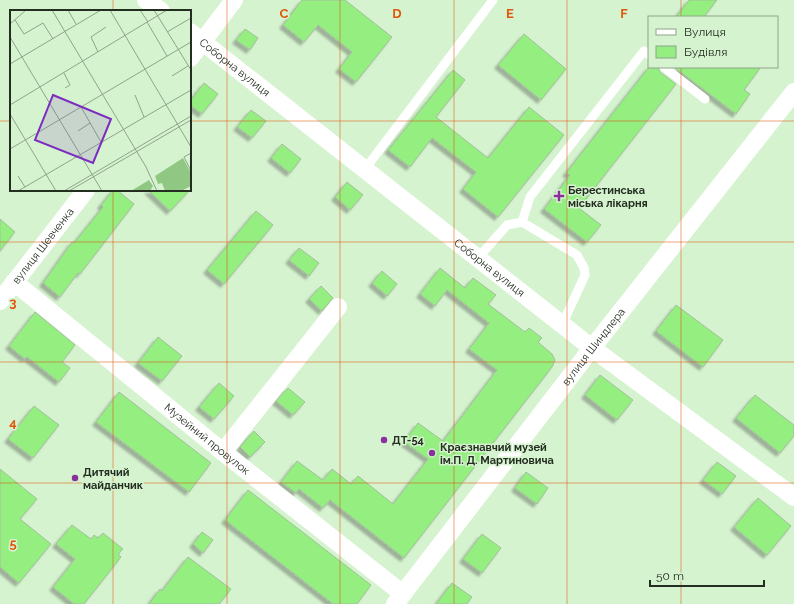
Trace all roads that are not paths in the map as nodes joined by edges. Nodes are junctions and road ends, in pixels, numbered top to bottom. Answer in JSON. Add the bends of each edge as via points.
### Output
{"nodes":[{"id":1,"x":146,"y":0,"type":"edge"},
{"id":2,"x":234,"y":0,"type":"edge"},
{"id":3,"x":493,"y":0,"type":"edge"},
{"id":4,"x":160,"y":10,"type":"edge"},
{"id":5,"x":196,"y":37,"type":"edge"},
{"id":6,"x":191,"y":54,"type":"edge"},
{"id":7,"x":648,"y":54,"type":"edge"},
{"id":8,"x":665,"y":68,"type":"edge"},
{"id":9,"x":794,"y":92,"type":"edge"},
{"id":10,"x":705,"y":99,"type":"dead end"},
{"id":11,"x":365,"y":169,"type":"junction"},
{"id":12,"x":85,"y":191,"type":"edge"},
{"id":13,"x":522,"y":222,"type":"junction"},
{"id":14,"x":478,"y":258,"type":"junction"},
{"id":15,"x":14,"y":282,"type":"junction"},
{"id":16,"x":1,"y":298,"type":"edge"},
{"id":17,"x":338,"y":307,"type":"dead end"},
{"id":18,"x":562,"y":325,"type":"junction"},
{"id":19,"x":592,"y":348,"type":"junction"},
{"id":20,"x":223,"y":452,"type":"junction"},
{"id":21,"x":794,"y":497,"type":"edge"},
{"id":22,"x":399,"y":599,"type":"edge"}],
"edges":[{"from":1,"to":4,"type":"street"},
{"from":2,"to":5,"type":"street"},
{"from":3,"to":11,"type":"lane"},
{"from":5,"to":6,"type":"street"},
{"from":5,"to":11,"type":"street","name":"Соборна вулиця"},
{"from":7,"to":13,"type":"lane","via":[[644,51],[530,197]]},
{"from":8,"to":10,"type":"lane"},
{"from":9,"to":19,"type":"street","name":"вулиця Шиндлера"},
{"from":11,"to":14,"type":"street","name":"Соборна вулиця"},
{"from":12,"to":15,"type":"street","name":"вулиця Шевченка"},
{"from":13,"to":14,"type":"lane","via":[[507,225]]},
{"from":13,"to":18,"type":"lane","via":[[577,255],[584,268],[583,282]]},
{"from":14,"to":18,"type":"street","name":"Соборна вулиця"},
{"from":15,"to":16,"type":"street","name":"вулиця Шевченка"},
{"from":15,"to":20,"type":"street","name":"Музейний провулок"},
{"from":17,"to":20,"type":"street"},
{"from":18,"to":19,"type":"street","name":"Соборна вулиця"},
{"from":19,"to":21,"type":"street","name":"Соборна вулиця"},
{"from":19,"to":22,"type":"street","name":"вулиця Шиндлера"},
{"from":20,"to":22,"type":"street","name":"Музейний провулок"}]}
